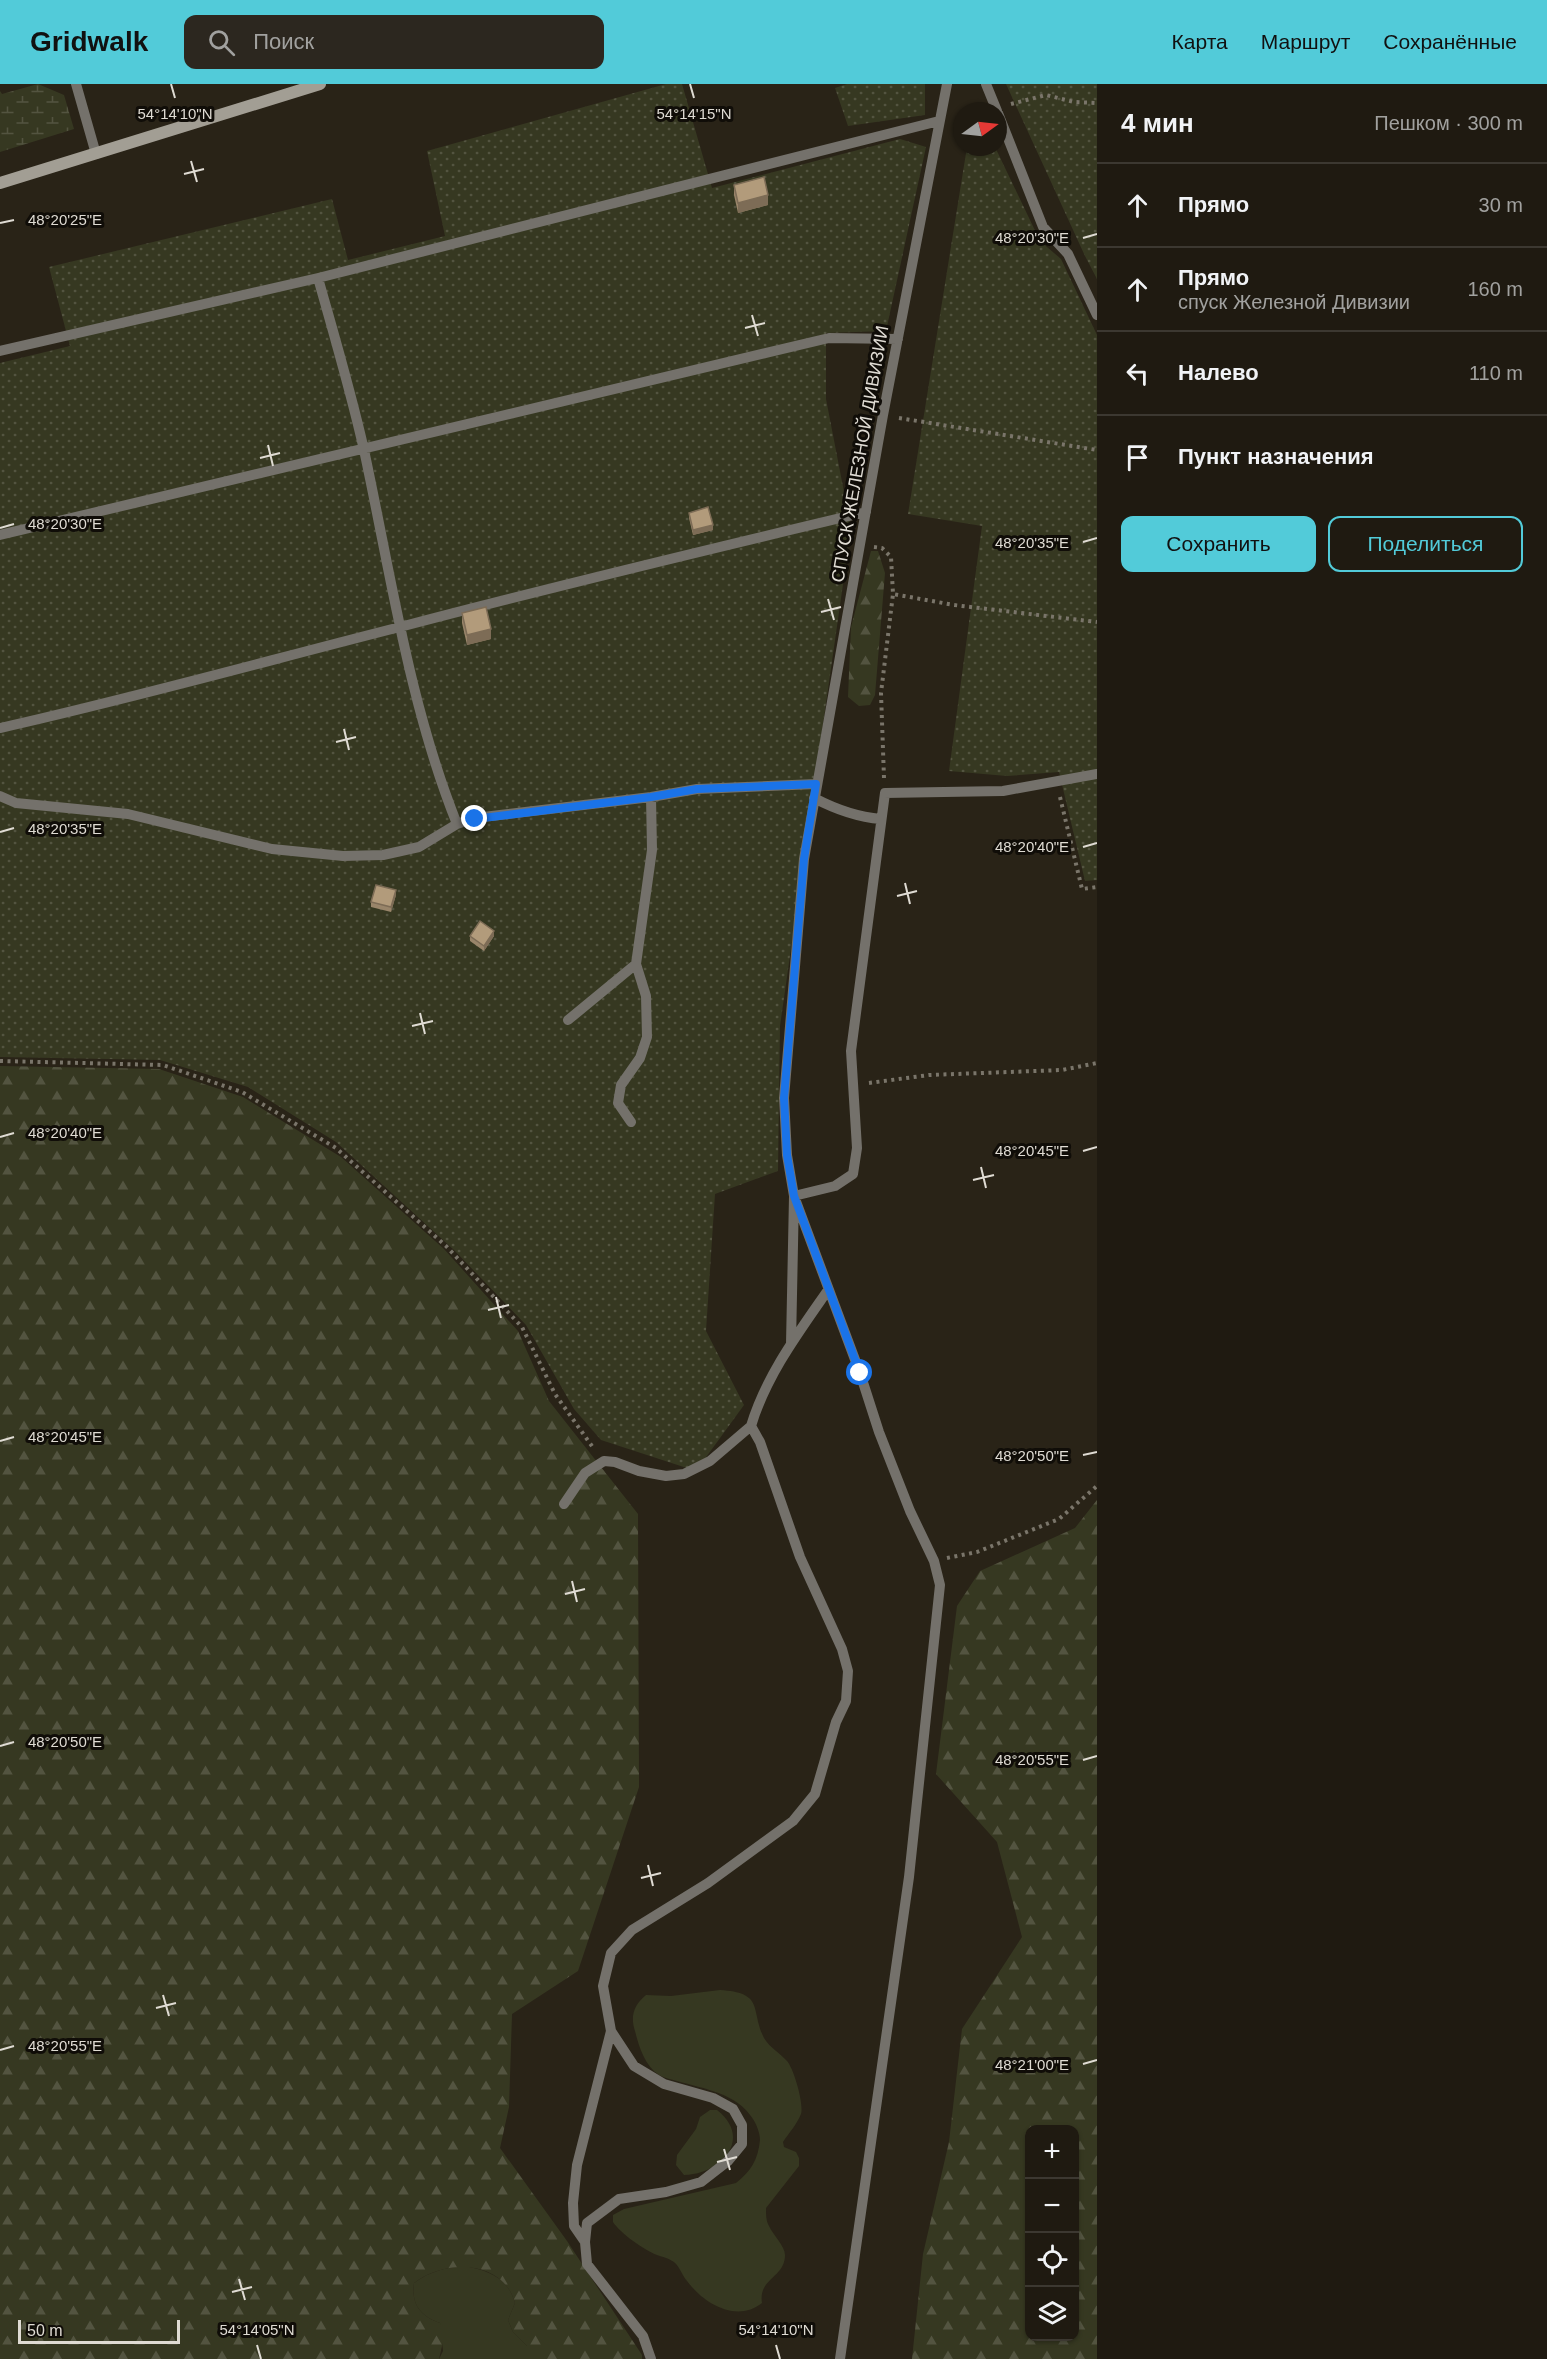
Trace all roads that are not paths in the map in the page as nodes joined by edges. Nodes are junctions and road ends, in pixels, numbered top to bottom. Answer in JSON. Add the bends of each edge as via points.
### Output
{"nodes":[{"id":1,"x":76,"y":84,"type":"edge"},
{"id":2,"x":320,"y":84,"type":"edge"},
{"id":3,"x":947,"y":84,"type":"edge"},
{"id":4,"x":986,"y":84,"type":"edge"},
{"id":5,"x":993,"y":102,"type":"edge"},
{"id":6,"x":939,"y":121,"type":"junction"},
{"id":7,"x":1007,"y":136,"type":"edge"},
{"id":8,"x":96,"y":154,"type":"junction"},
{"id":9,"x":0,"y":183,"type":"edge"},
{"id":10,"x":318,"y":278,"type":"junction"},
{"id":11,"x":1097,"y":315,"type":"edge"},
{"id":12,"x":898,"y":339,"type":"junction"},
{"id":13,"x":0,"y":351,"type":"edge"},
{"id":14,"x":363,"y":448,"type":"junction"},
{"id":15,"x":866,"y":512,"type":"junction"},
{"id":16,"x":0,"y":536,"type":"edge"},
{"id":17,"x":399,"y":627,"type":"junction"},
{"id":18,"x":0,"y":729,"type":"edge"},
{"id":19,"x":1097,"y":774,"type":"edge"},
{"id":20,"x":816,"y":784,"type":"junction"},
{"id":21,"x":0,"y":796,"type":"edge"},
{"id":22,"x":651,"y":797,"type":"junction"},
{"id":23,"x":814,"y":798,"type":"junction"},
{"id":24,"x":880,"y":819,"type":"junction"},
{"id":25,"x":457,"y":824,"type":"junction"},
{"id":26,"x":636,"y":964,"type":"junction"},
{"id":27,"x":568,"y":1020,"type":"dead end"},
{"id":28,"x":631,"y":1122,"type":"dead end"},
{"id":29,"x":794,"y":1196,"type":"junction"},
{"id":30,"x":828,"y":1290,"type":"junction"},
{"id":31,"x":791,"y":1344,"type":"junction"},
{"id":32,"x":752,"y":1426,"type":"junction"},
{"id":33,"x":564,"y":1504,"type":"dead end"},
{"id":34,"x":611,"y":2031,"type":"junction"},
{"id":35,"x":585,"y":2242,"type":"junction"},
{"id":36,"x":651,"y":2359,"type":"edge"},
{"id":37,"x":840,"y":2359,"type":"edge"}],
"edges":[{"from":1,"to":8,"type":"lane"},
{"from":2,"to":8,"type":"street"},
{"from":3,"to":6,"type":"lane","name":"СПУСК ЖЕЛЕЗНОЙ ДИВИЗИИ"},
{"from":4,"to":5,"type":"lane"},
{"from":6,"to":10,"type":"lane"},
{"from":6,"to":12,"type":"lane","name":"СПУСК ЖЕЛЕЗНОЙ ДИВИЗИИ"},
{"from":7,"to":11,"type":"lane","via":[[1043,227],[1068,254]]},
{"from":8,"to":9,"type":"street"},
{"from":10,"to":13,"type":"lane"},
{"from":10,"to":14,"type":"lane"},
{"from":12,"to":14,"type":"lane","via":[[829,338]]},
{"from":12,"to":15,"type":"lane","name":"СПУСК ЖЕЛЕЗНОЙ ДИВИЗИИ"},
{"from":14,"to":16,"type":"lane"},
{"from":14,"to":17,"type":"lane"},
{"from":15,"to":17,"type":"lane"},
{"from":15,"to":20,"type":"lane","name":"СПУСК ЖЕЛЕЗНОЙ ДИВИЗИИ"},
{"from":17,"to":18,"type":"lane"},
{"from":17,"to":25,"type":"lane","via":[[440,780]]},
{"from":19,"to":24,"type":"lane","via":[[1003,791],[885,793]]},
{"from":20,"to":22,"type":"lane","via":[[697,789]]},
{"from":20,"to":23,"type":"lane","name":"СПУСК ЖЕЛЕЗНОЙ ДИВИЗИИ"},
{"from":21,"to":25,"type":"lane","via":[[16,803],[128,813],[272,849],[343,856],[383,855],[419,847]]},
{"from":22,"to":25,"type":"lane"},
{"from":22,"to":26,"type":"lane","via":[[652,850]]},
{"from":23,"to":24,"type":"lane","via":[[838,810]]},
{"from":23,"to":29,"type":"lane","name":"СПУСК ЖЕЛЕЗНОЙ ДИВИЗИИ","via":[[804,859],[784,1098]]},
{"from":24,"to":29,"type":"lane","via":[[851,1051],[857,1148],[853,1174],[835,1186]]},
{"from":26,"to":27,"type":"lane"},
{"from":26,"to":28,"type":"lane","via":[[646,996],[647,1037],[640,1058],[621,1085],[618,1103]]},
{"from":29,"to":30,"type":"lane","name":"СПУСК ЖЕЛЕЗНОЙ ДИВИЗИИ"},
{"from":29,"to":31,"type":"lane"},
{"from":30,"to":31,"type":"lane"},
{"from":30,"to":37,"type":"lane","name":"СПУСК ЖЕЛЕЗНОЙ ДИВИЗИИ","via":[[940,1585],[909,1877]]},
{"from":31,"to":32,"type":"lane","via":[[759,1401]]},
{"from":32,"to":33,"type":"lane","via":[[710,1461],[684,1474],[666,1476],[604,1461],[585,1473]]},
{"from":32,"to":34,"type":"lane","via":[[800,1557],[842,1649],[848,1671],[846,1701],[815,1794],[793,1821],[708,1883],[632,1930],[611,1953],[603,1986]]},
{"from":34,"to":35,"type":"lane","via":[[577,2165],[574,2226]]},
{"from":34,"to":35,"type":"lane","via":[[634,2066],[648,2076],[734,2109],[742,2125],[742,2144],[701,2182],[619,2199],[587,2223]]},
{"from":35,"to":36,"type":"lane","via":[[587,2264],[643,2336]]}]}
